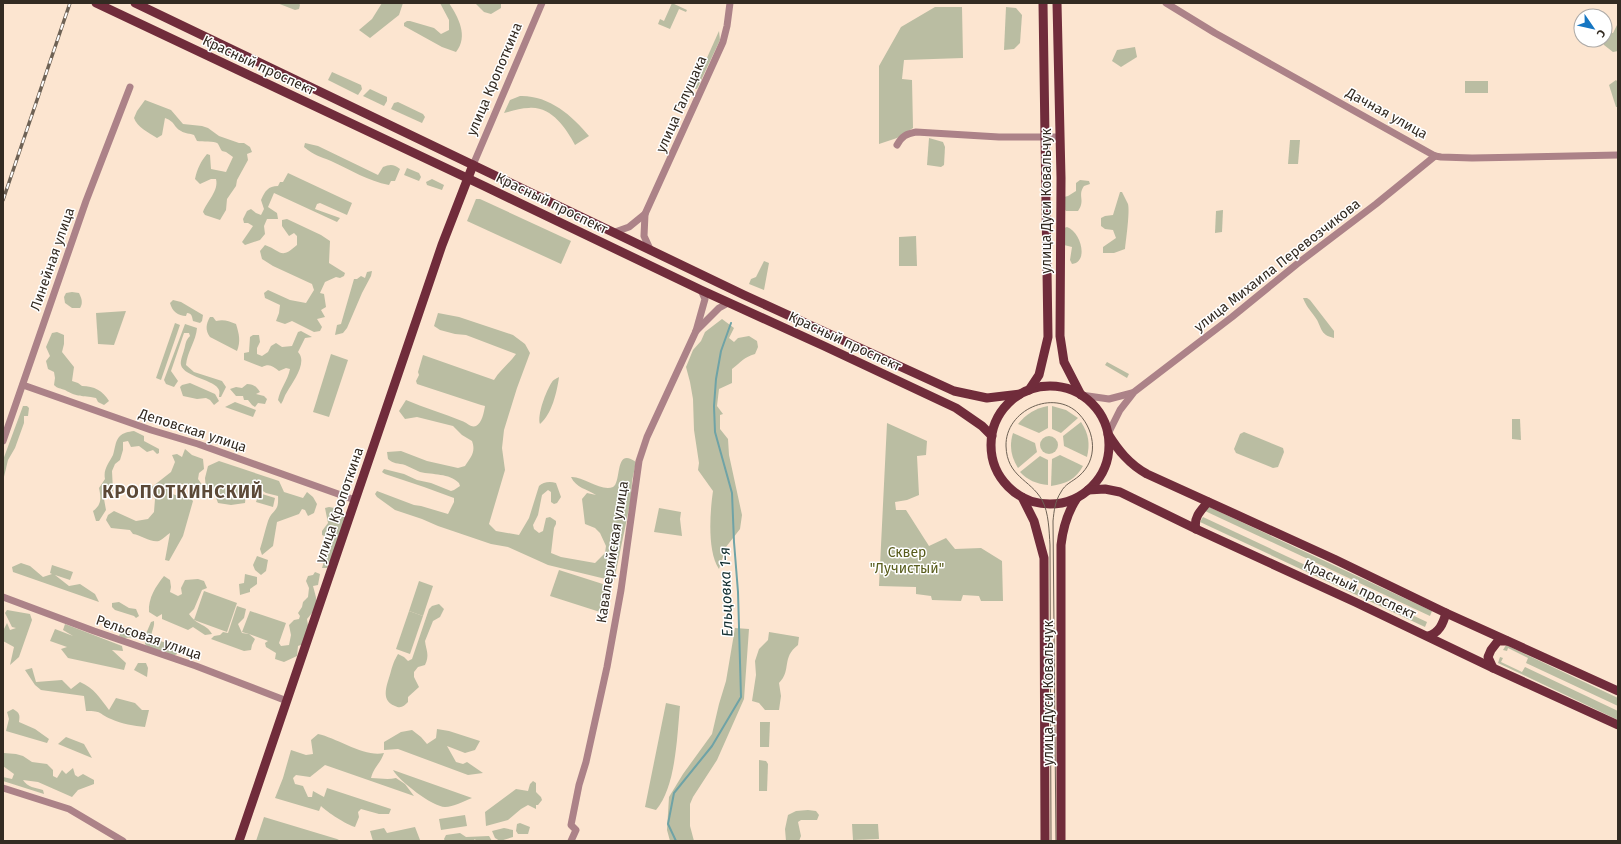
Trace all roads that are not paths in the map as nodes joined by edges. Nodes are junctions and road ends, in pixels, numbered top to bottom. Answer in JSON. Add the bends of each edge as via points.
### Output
{"nodes":[{"id":1,"x":96,"y":3,"type":"edge"},
{"id":2,"x":135,"y":3,"type":"edge"},
{"id":3,"x":542,"y":3,"type":"edge"},
{"id":4,"x":730,"y":3,"type":"edge"},
{"id":5,"x":1043,"y":3,"type":"edge"},
{"id":6,"x":1057,"y":3,"type":"edge"},
{"id":7,"x":1166,"y":3,"type":"edge"},
{"id":8,"x":130,"y":87,"type":"dead end"},
{"id":9,"x":1045,"y":138,"type":"junction"},
{"id":10,"x":1060,"y":138,"type":"junction"},
{"id":11,"x":897,"y":145,"type":"dead end"},
{"id":12,"x":1618,"y":155,"type":"edge"},
{"id":13,"x":1435,"y":156,"type":"junction"},
{"id":14,"x":472,"y":165,"type":"junction"},
{"id":15,"x":467,"y":178,"type":"junction"},
{"id":16,"x":559,"y":205,"type":"junction"},
{"id":17,"x":645,"y":214,"type":"junction"},
{"id":18,"x":553,"y":219,"type":"junction"},
{"id":19,"x":615,"y":232,"type":"junction"},
{"id":20,"x":650,"y":249,"type":"junction"},
{"id":21,"x":701,"y":290,"type":"junction"},
{"id":22,"x":728,"y":303,"type":"junction"},
{"id":23,"x":696,"y":331,"type":"junction"},
{"id":24,"x":23,"y":385,"type":"junction"},
{"id":25,"x":1029,"y":390,"type":"junction"},
{"id":26,"x":1134,"y":392,"type":"junction"},
{"id":27,"x":1020,"y":394,"type":"junction"},
{"id":28,"x":1081,"y":395,"type":"junction"},
{"id":29,"x":1108,"y":434,"type":"junction"},
{"id":30,"x":992,"y":436,"type":"junction"},
{"id":31,"x":3,"y":441,"type":"edge"},
{"id":32,"x":1088,"y":490,"type":"junction"},
{"id":33,"x":1022,"y":497,"type":"junction"},
{"id":34,"x":1076,"y":498,"type":"junction"},
{"id":35,"x":355,"y":500,"type":"junction"},
{"id":36,"x":1208,"y":502,"type":"junction"},
{"id":37,"x":1196,"y":529,"type":"junction"},
{"id":38,"x":3,"y":598,"type":"edge"},
{"id":39,"x":1446,"y":613,"type":"junction"},
{"id":40,"x":1428,"y":636,"type":"junction"},
{"id":41,"x":1507,"y":641,"type":"junction"},
{"id":42,"x":1493,"y":668,"type":"junction"},
{"id":43,"x":1618,"y":691,"type":"edge"},
{"id":44,"x":287,"y":701,"type":"junction"},
{"id":45,"x":1618,"y":725,"type":"edge"},
{"id":46,"x":3,"y":788,"type":"edge"},
{"id":47,"x":123,"y":841,"type":"edge"},
{"id":48,"x":239,"y":841,"type":"edge"},
{"id":49,"x":571,"y":841,"type":"edge"},
{"id":50,"x":1045,"y":841,"type":"edge"},
{"id":51,"x":1061,"y":841,"type":"edge"}],
"edges":[{"from":1,"to":15,"type":"main road","name":"Красный проспект"},
{"from":2,"to":14,"type":"main road","name":"Красный проспект"},
{"from":3,"to":14,"type":"street","name":"улица Кропоткина"},
{"from":4,"to":17,"type":"street","name":"улица Галущака","via":[[723,42]]},
{"from":5,"to":9,"type":"main road","name":"улица Дуси Ковальчук"},
{"from":6,"to":10,"type":"main road","name":"улица Дуси Ковальчук"},
{"from":7,"to":13,"type":"street","name":"Дачная улица","via":[[1214,33]]},
{"from":8,"to":24,"type":"street","name":"Линейная улица","via":[[86,201]]},
{"from":9,"to":10,"type":"street"},
{"from":9,"to":11,"type":"street","via":[[916,132],[900,138]]},
{"from":9,"to":25,"type":"main road","name":"улица Дуси Ковальчук","via":[[1048,337],[1039,375]]},
{"from":10,"to":28,"type":"main road","name":"улица Дуси Ковальчук","via":[[1060,336],[1064,362]]},
{"from":12,"to":13,"type":"street","name":"Дачная улица","via":[[1472,158]]},
{"from":13,"to":26,"type":"street","name":"улица Михаила Перевозчикова"},
{"from":14,"to":15,"type":"main road","name":"улица Кропоткина"},
{"from":14,"to":16,"type":"main road","name":"Красный проспект"},
{"from":15,"to":18,"type":"main road","name":"Красный проспект"},
{"from":15,"to":35,"type":"main road","name":"улица Кропоткина"},
{"from":16,"to":18,"type":"main road"},
{"from":16,"to":19,"type":"main road","name":"Красный проспект"},
{"from":17,"to":19,"type":"street","via":[[629,228]]},
{"from":17,"to":20,"type":"street","via":[[644,236]]},
{"from":18,"to":21,"type":"main road","name":"Красный проспект"},
{"from":19,"to":20,"type":"main road","name":"Красный проспект"},
{"from":20,"to":27,"type":"main road","name":"Красный проспект","via":[[750,298],[954,391],[987,398]]},
{"from":21,"to":22,"type":"main road","name":"Красный проспект"},
{"from":21,"to":23,"type":"street","via":[[705,299]]},
{"from":22,"to":23,"type":"street","via":[[719,308]]},
{"from":22,"to":30,"type":"main road","name":"Красный проспект","via":[[956,408]]},
{"from":23,"to":49,"type":"street","name":"Кавалерийская улица","via":[[647,437],[639,461],[621,590],[607,667],[579,785],[572,825],[576,830]]},
{"from":24,"to":31,"type":"street","name":"Линейная улица"},
{"from":24,"to":35,"type":"street","name":"Деповская улица"},
{"from":25,"to":27,"type":"main road"},
{"from":25,"to":28,"type":"main road","via":[[1047,386],[1065,388]]},
{"from":26,"to":28,"type":"street","via":[[1109,399]]},
{"from":26,"to":29,"type":"street","via":[[1120,410]]},
{"from":27,"to":30,"type":"main road","via":[[1001,412]]},
{"from":28,"to":29,"type":"main road","via":[[1094,405],[1103,419]]},
{"from":29,"to":32,"type":"main road","via":[[1109,450],[1105,465],[1098,479]]},
{"from":29,"to":36,"type":"main road","name":"Красный проспект","via":[[1119,451],[1139,470]]},
{"from":30,"to":33,"type":"main road","via":[[992,457],[1000,478]]},
{"from":32,"to":34,"type":"main road"},
{"from":32,"to":37,"type":"main road","name":"Красный проспект","via":[[1105,489],[1120,492]]},
{"from":33,"to":34,"type":"main road","via":[[1040,503],[1059,503]]},
{"from":33,"to":50,"type":"main road","name":"улица Дуси Ковальчук","via":[[1034,522],[1044,558]]},
{"from":34,"to":51,"type":"main road","name":"улица Дуси Ковальчук","via":[[1069,509],[1061,545]]},
{"from":35,"to":44,"type":"main road","name":"улица Кропоткина"},
{"from":36,"to":37,"type":"main road","via":[[1198,514]]},
{"from":36,"to":39,"type":"main road","name":"Красный проспект"},
{"from":37,"to":40,"type":"main road","name":"Красный проспект"},
{"from":38,"to":44,"type":"street","name":"Рельсовая улица"},
{"from":39,"to":40,"type":"main road","via":[[1435,634]]},
{"from":39,"to":41,"type":"main road","name":"Красный проспект"},
{"from":40,"to":42,"type":"main road","name":"Красный проспект"},
{"from":41,"to":42,"type":"main road","via":[[1498,641],[1491,650],[1488,657]]},
{"from":41,"to":43,"type":"main road","name":"Красный проспект"},
{"from":42,"to":45,"type":"main road","name":"Красный проспект"},
{"from":44,"to":48,"type":"main road","name":"улица Кропоткина"},
{"from":46,"to":47,"type":"street","via":[[69,809]]}]}
